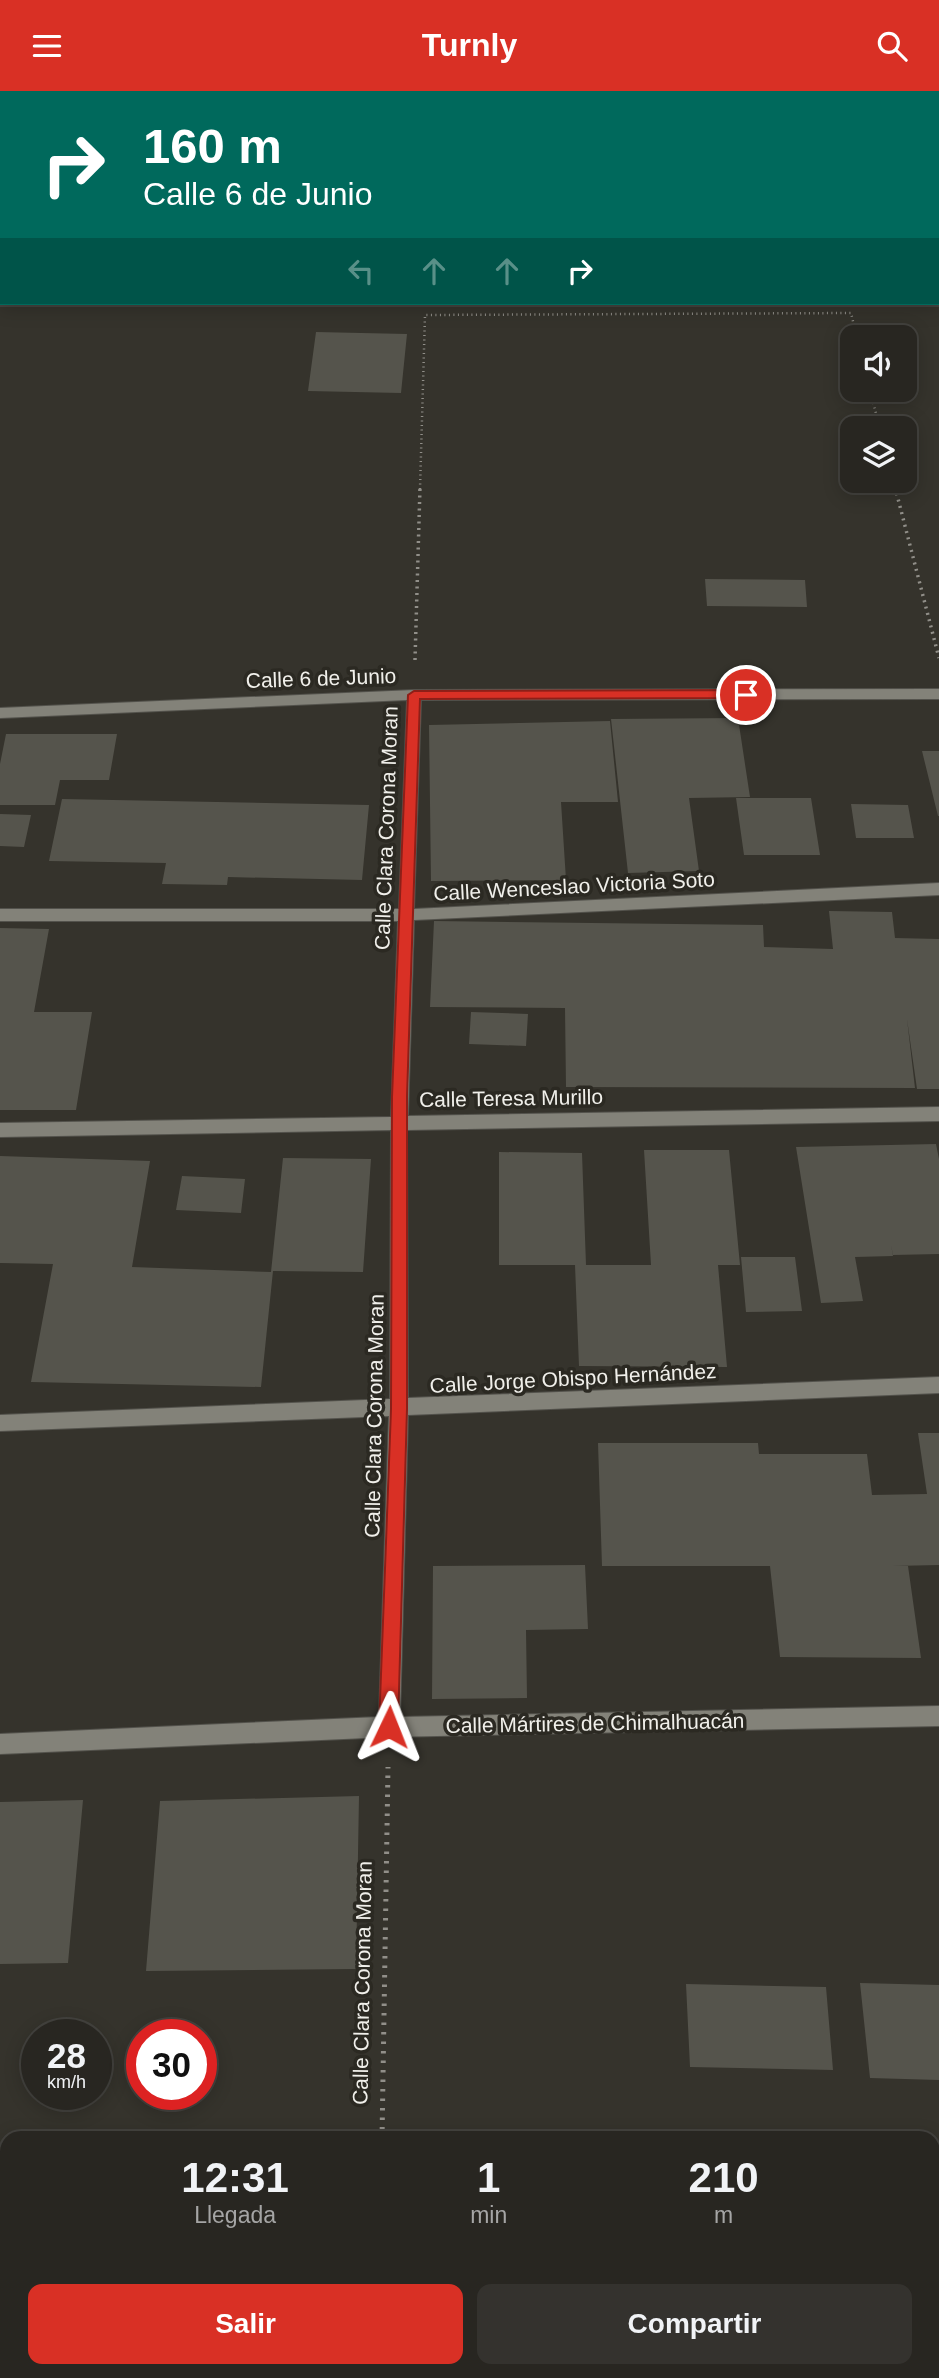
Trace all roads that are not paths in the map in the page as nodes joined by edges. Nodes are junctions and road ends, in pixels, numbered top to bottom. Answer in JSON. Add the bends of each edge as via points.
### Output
{"nodes":[{"id":1,"x":939,"y":694,"type":"edge"},
{"id":2,"x":414,"y":695,"type":"junction"},
{"id":3,"x":0,"y":713,"type":"edge"},
{"id":4,"x":939,"y":889,"type":"edge"},
{"id":5,"x":0,"y":915,"type":"edge"},
{"id":6,"x":404,"y":915,"type":"junction"},
{"id":7,"x":939,"y":1114,"type":"edge"},
{"id":8,"x":399,"y":1123,"type":"junction"},
{"id":9,"x":0,"y":1130,"type":"edge"},
{"id":10,"x":939,"y":1385,"type":"edge"},
{"id":11,"x":399,"y":1409,"type":"junction"},
{"id":12,"x":0,"y":1423,"type":"edge"},
{"id":13,"x":939,"y":1716,"type":"edge"},
{"id":14,"x":389,"y":1727,"type":"junction"},
{"id":15,"x":0,"y":1744,"type":"edge"}],
"edges":[{"from":1,"to":2,"type":"street","name":"Calle 6 de Junio"},
{"from":2,"to":3,"type":"street","name":"Calle 6 de Junio"},
{"from":2,"to":6,"type":"street","name":"Calle Clara Corona Moran"},
{"from":4,"to":6,"type":"street","name":"Calle Wenceslao Victoria Soto"},
{"from":5,"to":6,"type":"street","name":"Calle Wenceslao Victoria Soto"},
{"from":6,"to":8,"type":"street","name":"Calle Clara Corona Moran"},
{"from":7,"to":8,"type":"street","name":"Calle Teresa Murillo"},
{"from":8,"to":9,"type":"street","name":"Calle Teresa Murillo"},
{"from":8,"to":11,"type":"street","name":"Calle Clara Corona Moran"},
{"from":10,"to":11,"type":"street","name":"Calle Jorge Obispo Hernández"},
{"from":11,"to":12,"type":"street","name":"Calle Jorge Obispo Hernández"},
{"from":11,"to":14,"type":"street","name":"Calle Clara Corona Moran"},
{"from":13,"to":14,"type":"street","name":"Calle Mártires de Chimalhuacán"},
{"from":14,"to":15,"type":"street","name":"Calle Mártires de Chimalhuacán"}]}
